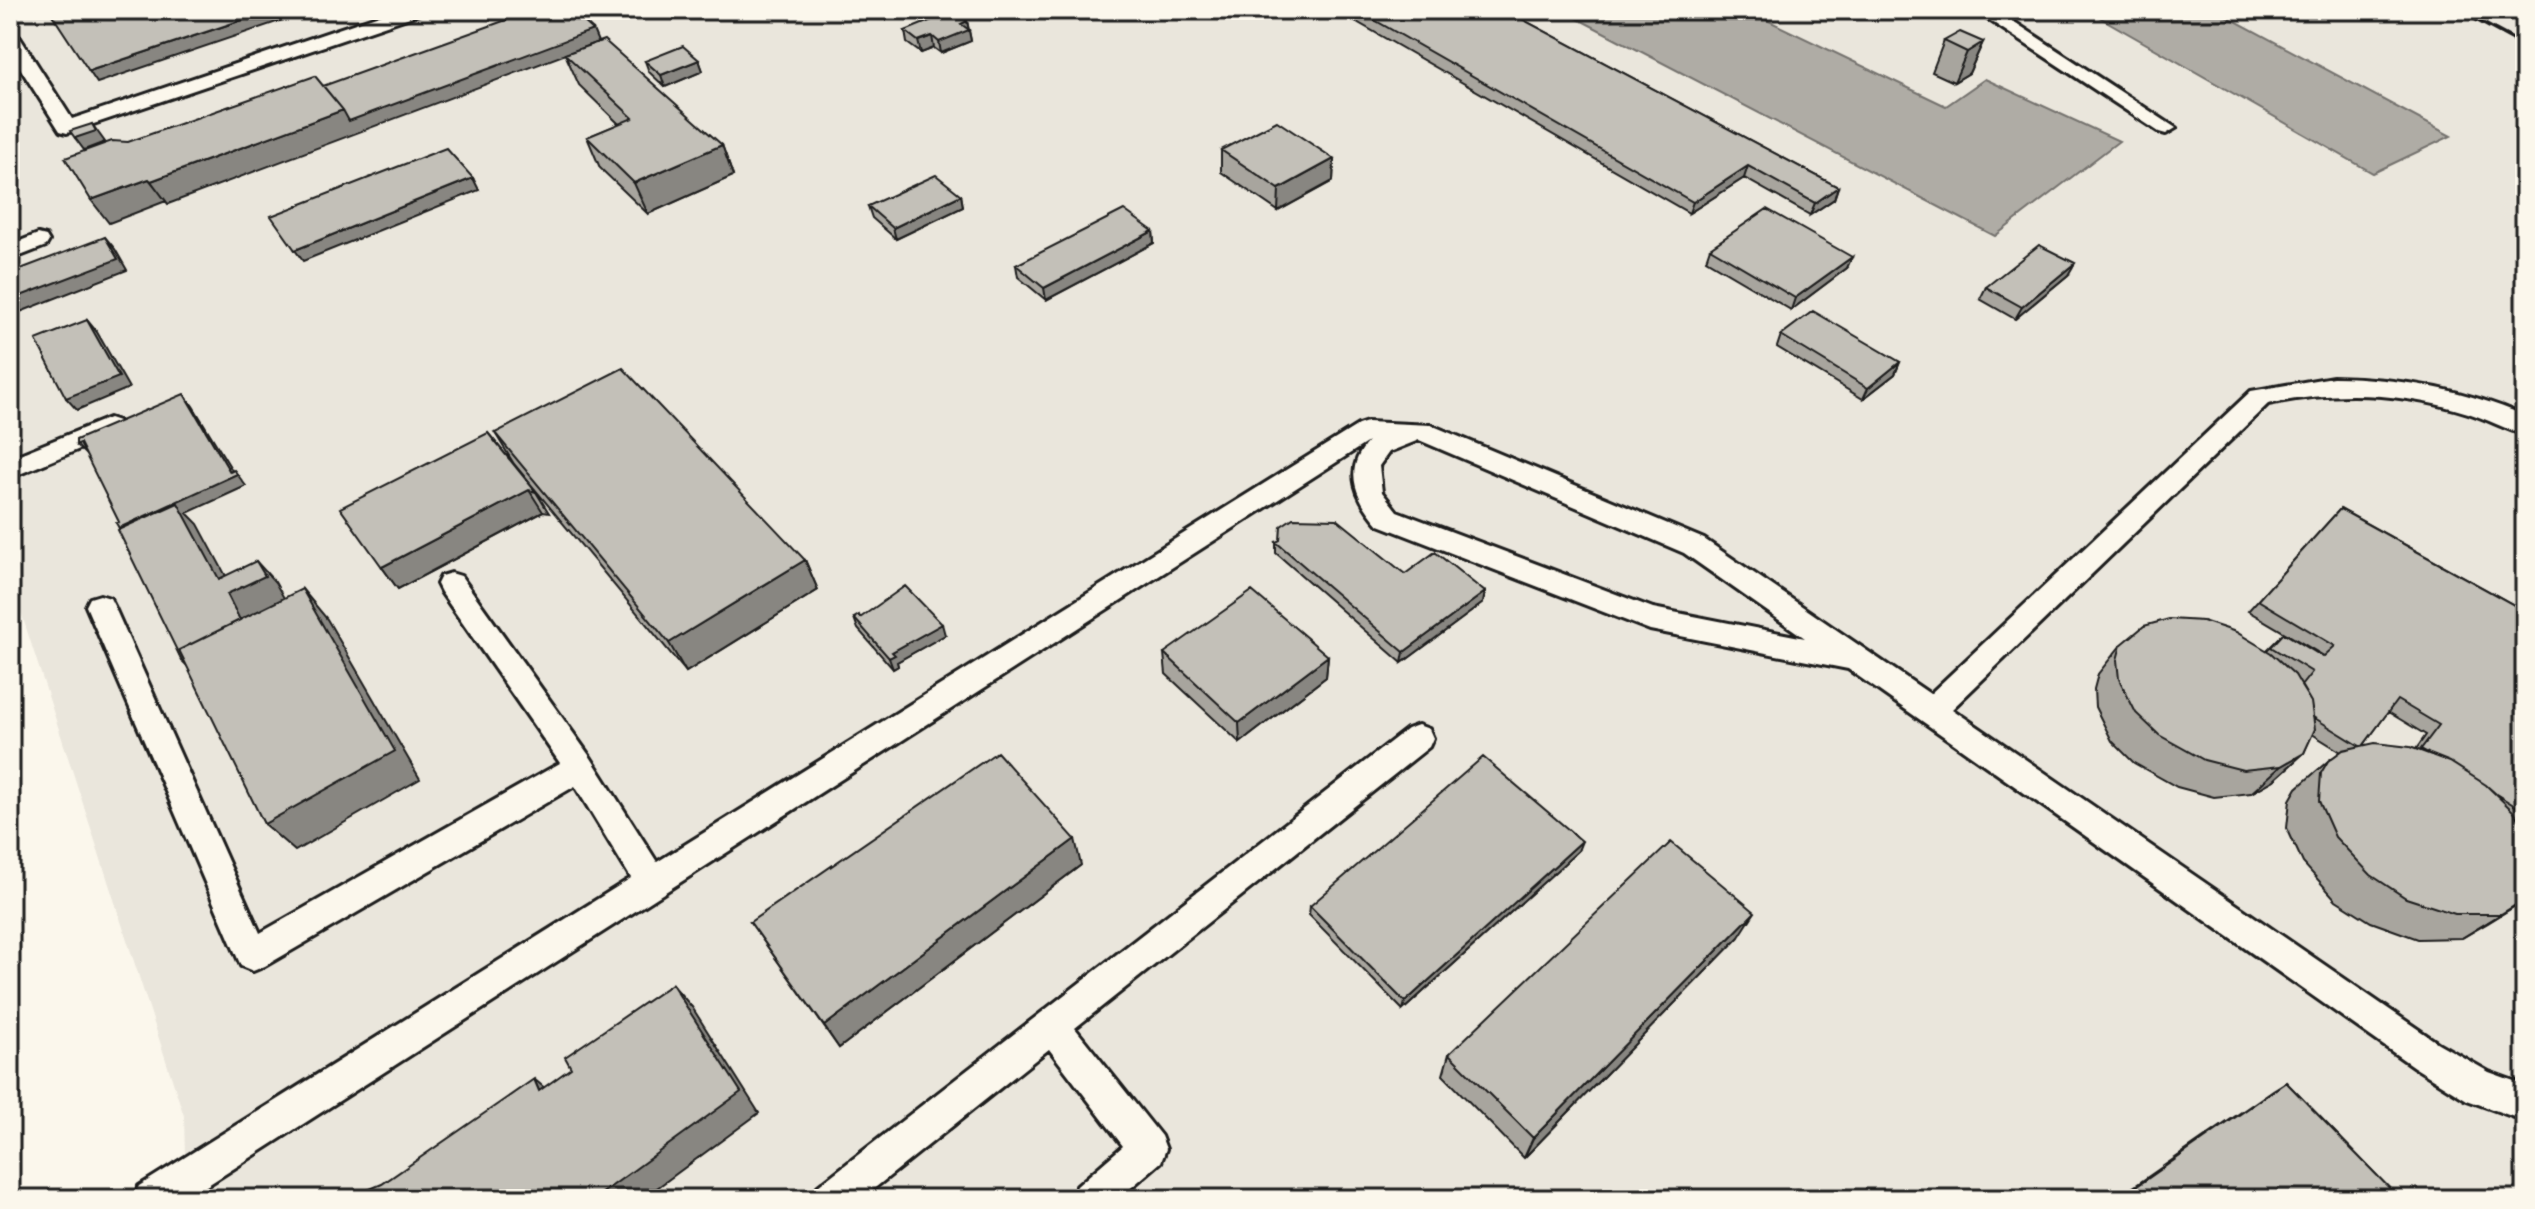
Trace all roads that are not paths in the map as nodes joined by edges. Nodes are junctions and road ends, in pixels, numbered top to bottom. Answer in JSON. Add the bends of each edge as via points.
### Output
{"nodes":[{"id":1,"x":412,"y":10,"type":"edge"},
{"id":2,"x":1983,"y":10,"type":"edge"},
{"id":3,"x":10,"y":37,"type":"edge"},
{"id":4,"x":2166,"y":128,"type":"dead end"},
{"id":5,"x":38,"y":241,"type":"dead end"},
{"id":6,"x":10,"y":253,"type":"edge"},
{"id":7,"x":137,"y":414,"type":"edge"},
{"id":8,"x":2525,"y":426,"type":"edge"},
{"id":9,"x":1422,"y":431,"type":"junction"},
{"id":10,"x":10,"y":469,"type":"edge"},
{"id":11,"x":451,"y":584,"type":"dead end"},
{"id":12,"x":100,"y":606,"type":"dead end"},
{"id":13,"x":1858,"y":661,"type":"junction"},
{"id":14,"x":1931,"y":711,"type":"junction"},
{"id":15,"x":1418,"y":738,"type":"dead end"},
{"id":16,"x":580,"y":767,"type":"junction"},
{"id":17,"x":652,"y":883,"type":"junction"},
{"id":18,"x":1052,"y":1026,"type":"junction"},
{"id":19,"x":2525,"y":1103,"type":"edge"},
{"id":20,"x":152,"y":1199,"type":"edge"},
{"id":21,"x":831,"y":1199,"type":"edge"},
{"id":22,"x":1090,"y":1199,"type":"edge"}],
"edges":[{"from":1,"to":3,"type":"lane","via":[[67,127]]},
{"from":2,"to":4,"type":"lane"},
{"from":5,"to":6,"type":"lane"},
{"from":7,"to":10,"type":"lane"},
{"from":8,"to":14,"type":"lane","via":[[2415,392],[2331,385],[2260,397]]},
{"from":9,"to":13,"type":"lane","via":[[1694,546]]},
{"from":9,"to":13,"type":"lane","via":[[1384,444],[1364,472],[1373,504],[1388,518],[1650,619]]},
{"from":9,"to":17,"type":"lane","via":[[1367,431]]},
{"from":11,"to":16,"type":"lane"},
{"from":12,"to":16,"type":"lane","via":[[253,955]]},
{"from":13,"to":14,"type":"lane"},
{"from":14,"to":19,"type":"lane","via":[[2426,1055],[2480,1087]]},
{"from":15,"to":18,"type":"lane"},
{"from":16,"to":17,"type":"lane"},
{"from":17,"to":20,"type":"lane"},
{"from":18,"to":21,"type":"lane"},
{"from":18,"to":22,"type":"lane","via":[[1148,1149]]}]}
